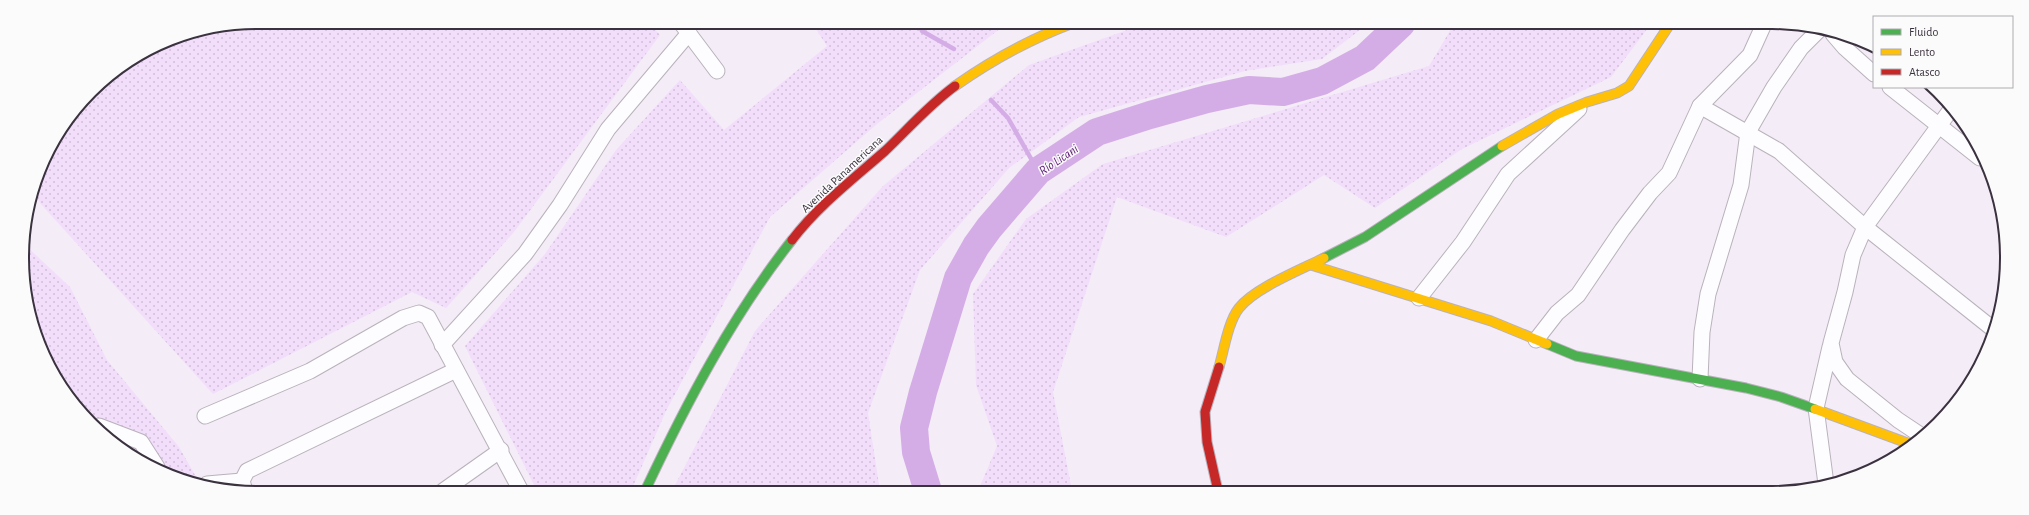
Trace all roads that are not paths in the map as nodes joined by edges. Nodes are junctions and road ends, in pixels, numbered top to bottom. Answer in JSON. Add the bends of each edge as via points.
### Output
{"nodes":[{"id":1,"x":684,"y":29,"type":"edge"},
{"id":2,"x":686,"y":29,"type":"edge"},
{"id":3,"x":1060,"y":29,"type":"edge"},
{"id":4,"x":1667,"y":29,"type":"edge"},
{"id":5,"x":1762,"y":29,"type":"edge"},
{"id":6,"x":1815,"y":33,"type":"edge"},
{"id":7,"x":1838,"y":39,"type":"edge"},
{"id":8,"x":717,"y":71,"type":"dead end"},
{"id":9,"x":1873,"y":73,"type":"edge"},
{"id":10,"x":1891,"y":88,"type":"edge"},
{"id":11,"x":1587,"y":102,"type":"junction"},
{"id":12,"x":1700,"y":106,"type":"junction"},
{"id":13,"x":1948,"y":113,"type":"edge"},
{"id":14,"x":1938,"y":124,"type":"junction"},
{"id":15,"x":1748,"y":132,"type":"junction"},
{"id":16,"x":1975,"y":154,"type":"edge"},
{"id":17,"x":1865,"y":227,"type":"junction"},
{"id":18,"x":1311,"y":265,"type":"junction"},
{"id":19,"x":1419,"y":298,"type":"junction"},
{"id":20,"x":1990,"y":325,"type":"edge"},
{"id":21,"x":1536,"y":340,"type":"junction"},
{"id":22,"x":1831,"y":342,"type":"junction"},
{"id":23,"x":442,"y":345,"type":"junction"},
{"id":24,"x":456,"y":370,"type":"junction"},
{"id":25,"x":1700,"y":379,"type":"junction"},
{"id":26,"x":1816,"y":408,"type":"junction"},
{"id":27,"x":205,"y":416,"type":"dead end"},
{"id":28,"x":107,"y":429,"type":"edge"},
{"id":29,"x":1918,"y":433,"type":"edge"},
{"id":30,"x":1905,"y":442,"type":"edge"},
{"id":31,"x":501,"y":450,"type":"junction"},
{"id":32,"x":153,"y":460,"type":"edge"},
{"id":33,"x":1825,"y":479,"type":"edge"},
{"id":34,"x":244,"y":486,"type":"edge"},
{"id":35,"x":450,"y":486,"type":"edge"},
{"id":36,"x":519,"y":486,"type":"edge"},
{"id":37,"x":648,"y":486,"type":"edge"},
{"id":38,"x":1217,"y":486,"type":"edge"}],
"edges":[{"from":1,"to":23,"type":"street","via":[[608,129],[560,205],[525,254]]},
{"from":2,"to":8,"type":"street"},
{"from":3,"to":37,"type":"street","name":"Avenida Panamericana","via":[[1024,44],[973,74],[936,100],[892,144],[816,211],[778,257],[716,352]]},
{"from":4,"to":11,"type":"street","via":[[1629,86],[1617,94]]},
{"from":5,"to":12,"type":"street","via":[[1750,55]]},
{"from":6,"to":15,"type":"street","via":[[1783,74]]},
{"from":7,"to":9,"type":"street"},
{"from":10,"to":14,"type":"street"},
{"from":11,"to":18,"type":"street","via":[[1558,114],[1494,151],[1365,237]]},
{"from":11,"to":19,"type":"street","via":[[1508,174],[1463,242]]},
{"from":12,"to":15,"type":"street"},
{"from":12,"to":21,"type":"street","via":[[1669,173],[1626,224],[1578,296],[1557,313]]},
{"from":13,"to":14,"type":"street"},
{"from":14,"to":16,"type":"street"},
{"from":14,"to":17,"type":"street"},
{"from":15,"to":17,"type":"street","via":[[1779,150]]},
{"from":15,"to":25,"type":"street","via":[[1741,185],[1708,294],[1702,332]]},
{"from":17,"to":20,"type":"street"},
{"from":17,"to":22,"type":"street","via":[[1853,255]]},
{"from":18,"to":19,"type":"street"},
{"from":18,"to":38,"type":"street","via":[[1260,290],[1239,308],[1233,319],[1205,412],[1209,457]]},
{"from":19,"to":21,"type":"street","via":[[1491,321]]},
{"from":21,"to":25,"type":"street","via":[[1576,356]]},
{"from":22,"to":26,"type":"street"},
{"from":22,"to":29,"type":"street","via":[[1835,362],[1847,379]]},
{"from":23,"to":24,"type":"street"},
{"from":23,"to":27,"type":"street","via":[[428,317],[419,312],[403,318],[310,370]]},
{"from":24,"to":31,"type":"street"},
{"from":24,"to":34,"type":"street","via":[[247,471]]},
{"from":25,"to":26,"type":"street","via":[[1746,388]]},
{"from":26,"to":30,"type":"street"},
{"from":26,"to":33,"type":"street"},
{"from":28,"to":32,"type":"street","via":[[141,442]]},
{"from":31,"to":35,"type":"street"},
{"from":31,"to":36,"type":"street"}]}
